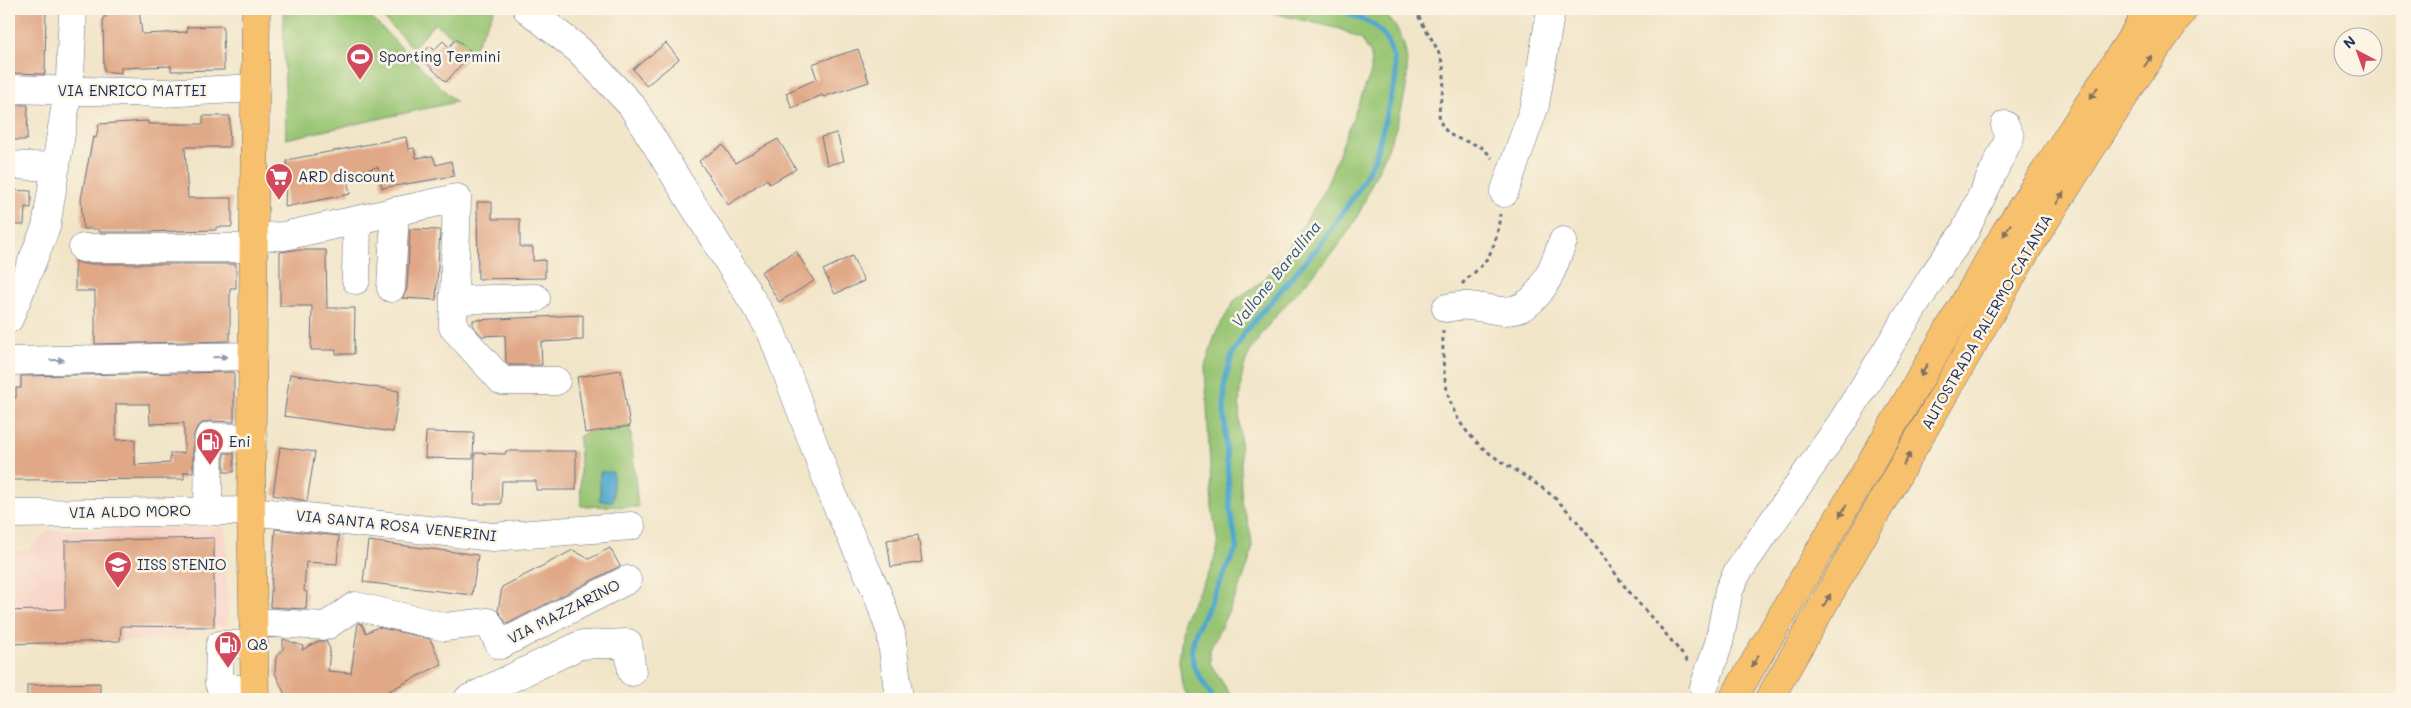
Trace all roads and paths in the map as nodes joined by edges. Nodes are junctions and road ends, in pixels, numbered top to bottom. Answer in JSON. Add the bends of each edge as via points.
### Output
{"nodes":[{"id":1,"x":73,"y":9,"type":"edge"},
{"id":2,"x":256,"y":9,"type":"edge"},
{"id":3,"x":527,"y":9,"type":"edge"},
{"id":4,"x":1416,"y":9,"type":"edge"},
{"id":5,"x":1551,"y":9,"type":"edge"},
{"id":6,"x":2150,"y":9,"type":"edge"},
{"id":7,"x":2184,"y":9,"type":"edge"},
{"id":8,"x":256,"y":88,"type":"junction"},
{"id":9,"x":9,"y":89,"type":"edge"},
{"id":10,"x":68,"y":92,"type":"junction"},
{"id":11,"x":2005,"y":125,"type":"dead end"},
{"id":12,"x":1494,"y":159,"type":"dead end"},
{"id":13,"x":9,"y":165,"type":"edge"},
{"id":14,"x":56,"y":167,"type":"junction"},
{"id":15,"x":1504,"y":192,"type":"joint"},
{"id":16,"x":395,"y":211,"type":"junction"},
{"id":17,"x":357,"y":220,"type":"junction"},
{"id":18,"x":1563,"y":241,"type":"dead end"},
{"id":19,"x":254,"y":242,"type":"junction"},
{"id":20,"x":83,"y":248,"type":"dead end"},
{"id":21,"x":356,"y":280,"type":"dead end"},
{"id":22,"x":391,"y":288,"type":"dead end"},
{"id":23,"x":536,"y":298,"type":"dead end"},
{"id":24,"x":454,"y":300,"type":"junction"},
{"id":25,"x":1446,"y":308,"type":"junction"},
{"id":26,"x":9,"y":319,"type":"edge"},
{"id":27,"x":253,"y":356,"type":"junction"},
{"id":28,"x":9,"y":361,"type":"edge"},
{"id":29,"x":556,"y":381,"type":"dead end"},
{"id":30,"x":253,"y":438,"type":"junction"},
{"id":31,"x":208,"y":511,"type":"junction"},
{"id":32,"x":251,"y":511,"type":"junction"},
{"id":33,"x":9,"y":514,"type":"edge"},
{"id":34,"x":631,"y":526,"type":"dead end"},
{"id":35,"x":627,"y":580,"type":"dead end"},
{"id":36,"x":254,"y":633,"type":"junction"},
{"id":37,"x":632,"y":672,"type":"dead end"},
{"id":38,"x":1704,"y":687,"type":"joint"},
{"id":39,"x":255,"y":697,"type":"edge"},
{"id":40,"x":468,"y":699,"type":"edge"},
{"id":41,"x":899,"y":699,"type":"edge"},
{"id":42,"x":1733,"y":699,"type":"edge"},
{"id":43,"x":1769,"y":699,"type":"edge"}],
"edges":[{"from":1,"to":10,"type":"street"},
{"from":2,"to":8,"type":"main road"},
{"from":3,"to":41,"type":"street","via":[[578,50],[632,106],[771,330],[837,506],[878,594],[890,633]]},
{"from":4,"to":12,"type":"path","via":[[1443,61],[1440,114],[1443,128],[1453,138],[1482,148]]},
{"from":5,"to":15,"type":"street","via":[[1535,105]]},
{"from":6,"to":42,"type":"main road","name":"AUTOSTRADA PALERMO-CATANIA","one_way":true,"via":[[2005,233]]},
{"from":43,"to":7,"type":"main road","name":"AUTOSTRADA PALERMO-CATANIA","one_way":true,"via":[[2028,248]]},
{"from":8,"to":10,"type":"street","name":"VIA ENRICO MATTEI","via":[[160,93]]},
{"from":8,"to":19,"type":"main road"},
{"from":9,"to":10,"type":"street","name":"VIA ENRICO MATTEI"},
{"from":10,"to":14,"type":"street"},
{"from":11,"to":38,"type":"street","via":[[2010,137],[1965,231],[1933,276],[1842,422],[1737,573],[1729,590],[1719,642]]},
{"from":13,"to":14,"type":"street"},
{"from":14,"to":26,"type":"street","via":[[46,227]]},
{"from":15,"to":25,"type":"path","via":[[1498,235],[1492,250],[1482,266],[1452,295]]},
{"from":16,"to":17,"type":"street"},
{"from":16,"to":22,"type":"street"},
{"from":16,"to":24,"type":"street","via":[[457,198]]},
{"from":17,"to":19,"type":"street"},
{"from":17,"to":21,"type":"street"},
{"from":18,"to":25,"type":"street","via":[[1542,290],[1529,304],[1498,311],[1461,304]]},
{"from":19,"to":20,"type":"street"},
{"from":19,"to":27,"type":"main road"},
{"from":23,"to":24,"type":"street"},
{"from":24,"to":29,"type":"street","via":[[453,327],[502,382]]},
{"from":25,"to":38,"type":"path","via":[[1442,339],[1445,388],[1455,413],[1469,434],[1488,452],[1536,483],[1571,515],[1679,650]]},
{"from":28,"to":27,"type":"street","one_way":true},
{"from":27,"to":30,"type":"main road"},
{"from":30,"to":31,"type":"street","via":[[209,437]]},
{"from":30,"to":32,"type":"main road"},
{"from":31,"to":32,"type":"street","name":"VIA ALDO MORO"},
{"from":31,"to":33,"type":"street","name":"VIA ALDO MORO"},
{"from":32,"to":34,"type":"street","name":"VIA SANTA ROSA VENERINI","via":[[493,537]]},
{"from":32,"to":36,"type":"main road"},
{"from":35,"to":36,"type":"street","name":"VIA MAZZARINO","via":[[500,645],[488,622],[445,627],[356,606],[326,626]]},
{"from":36,"to":39,"type":"main road"},
{"from":37,"to":40,"type":"street","via":[[628,643],[591,643],[571,648]]}]}
